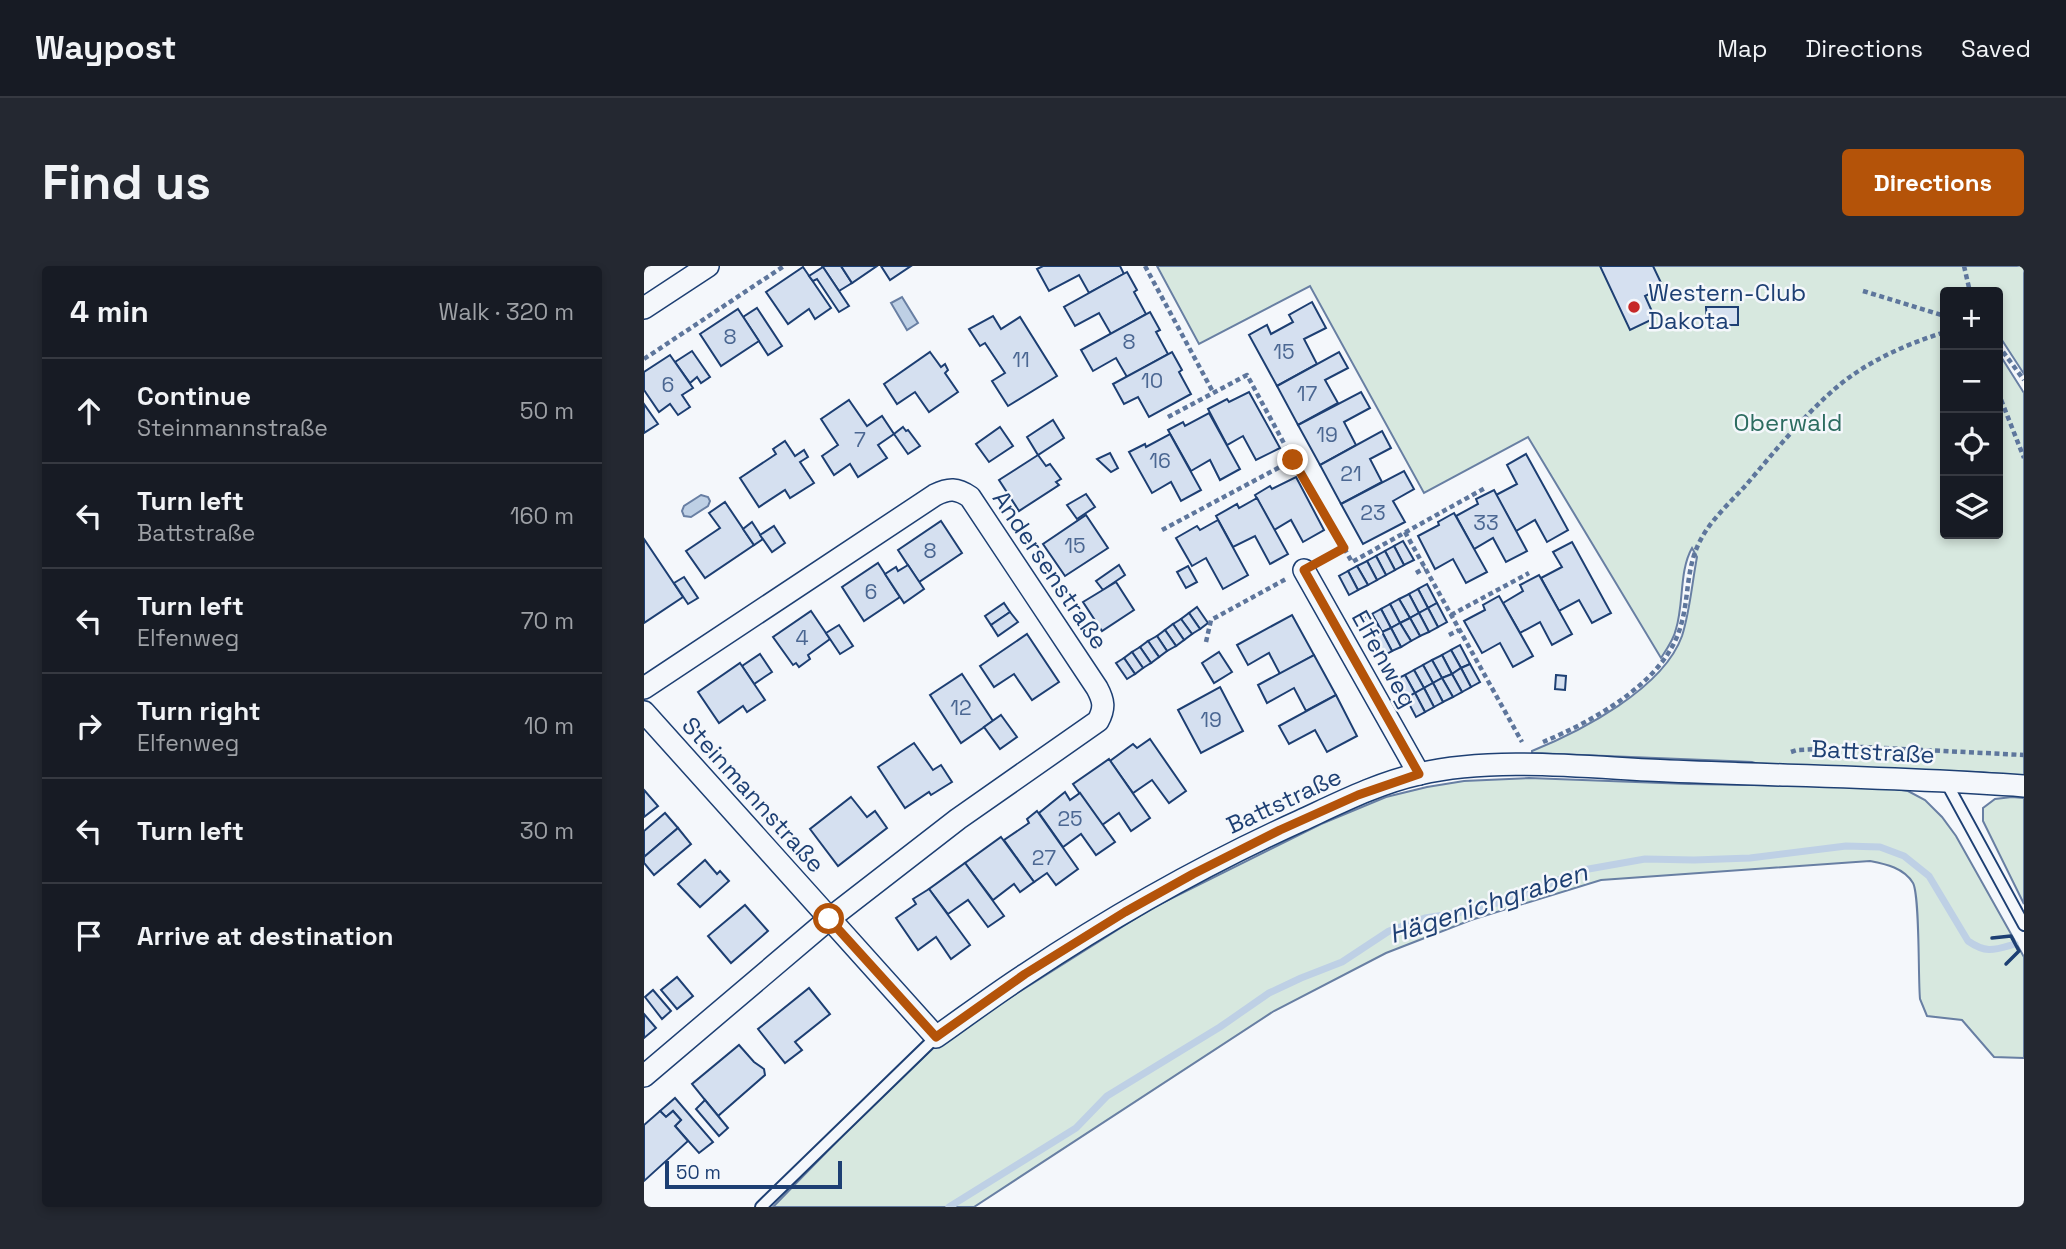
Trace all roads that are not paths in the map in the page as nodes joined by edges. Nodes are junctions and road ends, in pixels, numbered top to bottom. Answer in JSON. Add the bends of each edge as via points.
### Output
{"nodes":[{"id":1,"x":708,"y":266,"type":"edge"},
{"id":2,"x":644,"y":308,"type":"edge"},
{"id":3,"x":1304,"y":570,"type":"road end"},
{"id":4,"x":644,"y":688,"type":"edge"},
{"id":5,"x":644,"y":712,"type":"edge"},
{"id":6,"x":1419,"y":774,"type":"junction"},
{"id":7,"x":1946,"y":782,"type":"junction"},
{"id":8,"x":2024,"y":786,"type":"edge"},
{"id":9,"x":829,"y":919,"type":"junction"},
{"id":10,"x":2024,"y":925,"type":"edge"},
{"id":11,"x":936,"y":1037,"type":"junction"},
{"id":12,"x":644,"y":1076,"type":"edge"},
{"id":13,"x":761,"y":1207,"type":"edge"}],
"edges":[{"from":1,"to":2,"type":"street"},
{"from":3,"to":6,"type":"street","name":"Elfenweg"},
{"from":4,"to":9,"type":"street","name":"Andersenstraße","via":[[935,495],[952,489],[970,497],[1097,688],[1104,710],[1098,721],[958,819]]},
{"from":5,"to":9,"type":"street","name":"Steinmannstraße"},
{"from":6,"to":7,"type":"street","name":"Battstraße","via":[[1530,757]]},
{"from":6,"to":11,"type":"street","name":"Battstraße","via":[[1358,795],[1193,874],[1025,974]]},
{"from":7,"to":8,"type":"street","name":"Battstraße"},
{"from":7,"to":10,"type":"lane","name":"Battstraße"},
{"from":9,"to":11,"type":"street","name":"Steinmannstraße"},
{"from":9,"to":12,"type":"street"},
{"from":11,"to":13,"type":"lane","name":"Battstraße"}]}
